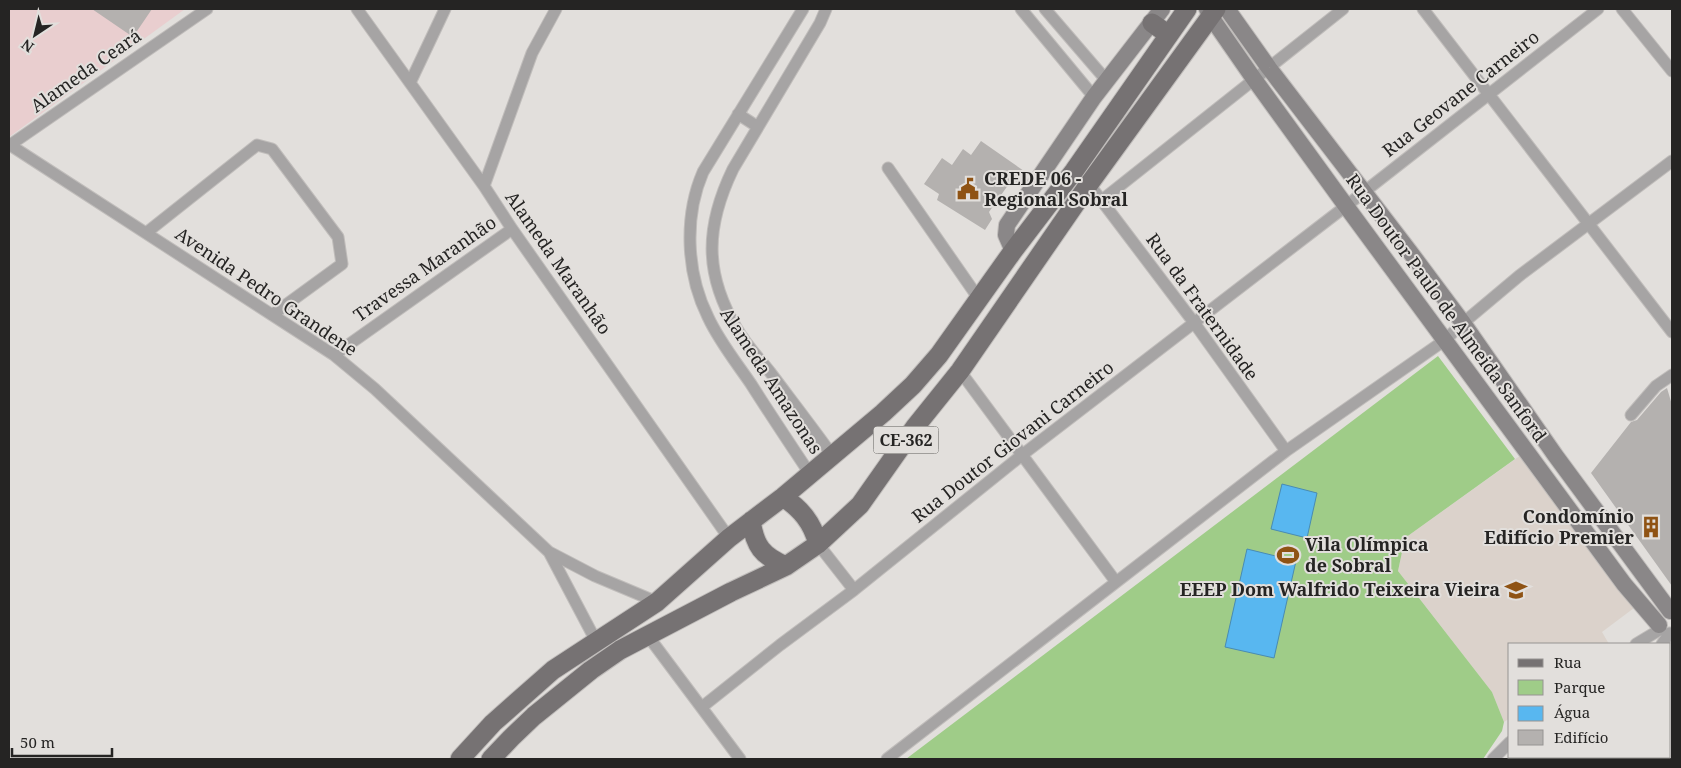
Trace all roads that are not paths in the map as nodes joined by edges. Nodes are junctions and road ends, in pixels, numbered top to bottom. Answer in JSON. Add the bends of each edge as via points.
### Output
{"nodes":[{"id":1,"x":206,"y":9,"type":"edge"},
{"id":2,"x":358,"y":9,"type":"edge"},
{"id":3,"x":445,"y":9,"type":"edge"},
{"id":4,"x":556,"y":9,"type":"edge"},
{"id":5,"x":803,"y":9,"type":"edge"},
{"id":6,"x":826,"y":9,"type":"edge"},
{"id":7,"x":1021,"y":9,"type":"edge"},
{"id":8,"x":1044,"y":9,"type":"edge"},
{"id":9,"x":1187,"y":9,"type":"edge"},
{"id":10,"x":1343,"y":9,"type":"edge"},
{"id":11,"x":1423,"y":9,"type":"edge"},
{"id":12,"x":1598,"y":9,"type":"edge"},
{"id":13,"x":1622,"y":9,"type":"edge"},
{"id":14,"x":1215,"y":11,"type":"edge"},
{"id":15,"x":1157,"y":16,"type":"edge"},
{"id":16,"x":1169,"y":35,"type":"junction"},
{"id":17,"x":1269,"y":68,"type":"junction"},
{"id":18,"x":1672,"y":71,"type":"edge"},
{"id":19,"x":1254,"y":79,"type":"junction"},
{"id":20,"x":1107,"y":81,"type":"junction"},
{"id":21,"x":410,"y":83,"type":"junction"},
{"id":22,"x":1489,"y":95,"type":"junction"},
{"id":23,"x":1094,"y":97,"type":"junction"},
{"id":24,"x":738,"y":114,"type":"junction"},
{"id":25,"x":758,"y":127,"type":"junction"},
{"id":26,"x":10,"y":146,"type":"joint"},
{"id":27,"x":1672,"y":161,"type":"edge"},
{"id":28,"x":888,"y":168,"type":"dead end"},
{"id":29,"x":1089,"y":184,"type":"junction"},
{"id":30,"x":484,"y":186,"type":"junction"},
{"id":31,"x":1364,"y":192,"type":"junction"},
{"id":32,"x":1102,"y":200,"type":"junction"},
{"id":33,"x":1346,"y":206,"type":"junction"},
{"id":34,"x":1588,"y":225,"type":"junction"},
{"id":35,"x":512,"y":229,"type":"junction"},
{"id":36,"x":146,"y":233,"type":"junction"},
{"id":37,"x":1013,"y":251,"type":"junction"},
{"id":38,"x":692,"y":257,"type":"junction"},
{"id":39,"x":712,"y":258,"type":"junction"},
{"id":40,"x":979,"y":299,"type":"junction"},
{"id":41,"x":729,"y":314,"type":"junction"},
{"id":42,"x":272,"y":315,"type":"junction"},
{"id":43,"x":708,"y":317,"type":"junction"},
{"id":44,"x":1462,"y":323,"type":"junction"},
{"id":45,"x":1194,"y":324,"type":"junction"},
{"id":46,"x":1672,"y":332,"type":"edge"},
{"id":47,"x":1446,"y":340,"type":"junction"},
{"id":48,"x":334,"y":355,"type":"junction"},
{"id":49,"x":960,"y":371,"type":"junction"},
{"id":50,"x":1672,"y":375,"type":"edge"},
{"id":51,"x":1631,"y":415,"type":"dead end"},
{"id":52,"x":1286,"y":452,"type":"junction"},
{"id":53,"x":832,"y":455,"type":"junction"},
{"id":54,"x":1022,"y":455,"type":"junction"},
{"id":55,"x":810,"y":474,"type":"junction"},
{"id":56,"x":783,"y":496,"type":"junction"},
{"id":57,"x":751,"y":521,"type":"junction"},
{"id":58,"x":729,"y":538,"type":"junction"},
{"id":59,"x":818,"y":544,"type":"junction"},
{"id":60,"x":549,"y":552,"type":"junction"},
{"id":61,"x":786,"y":566,"type":"junction"},
{"id":62,"x":1116,"y":582,"type":"junction"},
{"id":63,"x":854,"y":590,"type":"junction"},
{"id":64,"x":657,"y":602,"type":"junction"},
{"id":65,"x":1671,"y":611,"type":"edge"},
{"id":66,"x":1665,"y":633,"type":"edge"},
{"id":67,"x":648,"y":636,"type":"junction"},
{"id":68,"x":596,"y":642,"type":"junction"},
{"id":69,"x":1639,"y":643,"type":"edge"},
{"id":70,"x":702,"y":707,"type":"junction"},
{"id":71,"x":1508,"y":744,"type":"edge"},
{"id":72,"x":460,"y":759,"type":"edge"},
{"id":73,"x":491,"y":759,"type":"edge"},
{"id":74,"x":740,"y":759,"type":"edge"},
{"id":75,"x":887,"y":759,"type":"edge"},
{"id":76,"x":1493,"y":759,"type":"edge"}],
"edges":[{"from":1,"to":26,"type":"street","name":"Alameda Ceará"},
{"from":2,"to":21,"type":"street","name":"Alameda Maranhão"},
{"from":3,"to":21,"type":"street"},
{"from":4,"to":30,"type":"street","via":[[532,53]]},
{"from":5,"to":24,"type":"street","name":"Alameda Amazonas"},
{"from":6,"to":25,"type":"street","name":"Alameda Amazonas"},
{"from":7,"to":23,"type":"street"},
{"from":8,"to":20,"type":"street"},
{"from":9,"to":16,"type":"main road","number":"CE-362"},
{"from":10,"to":17,"type":"street"},
{"from":11,"to":22,"type":"street"},
{"from":12,"to":22,"type":"street","name":"Rua Geovane Carneiro"},
{"from":13,"to":18,"type":"street"},
{"from":14,"to":17,"type":"street","name":"Rua Doutor Paulo de Almeida Sanford"},
{"from":14,"to":19,"type":"street","name":"Rua Doutor Paulo de Almeida Sanford"},
{"from":14,"to":29,"type":"main road","number":"CE-362"},
{"from":15,"to":16,"type":"main road"},
{"from":15,"to":20,"type":"street"},
{"from":16,"to":37,"type":"main road","number":"CE-362","via":[[1074,171]]},
{"from":17,"to":19,"type":"street"},
{"from":17,"to":31,"type":"street","name":"Rua Doutor Paulo de Almeida Sanford"},
{"from":19,"to":32,"type":"street"},
{"from":19,"to":33,"type":"street","name":"Rua Doutor Paulo de Almeida Sanford"},
{"from":20,"to":23,"type":"street"},
{"from":21,"to":30,"type":"street","name":"Alameda Maranhão"},
{"from":22,"to":31,"type":"street","name":"Rua Geovane Carneiro"},
{"from":22,"to":34,"type":"street"},
{"from":23,"to":37,"type":"street","via":[[1007,225],[1006,235]]},
{"from":24,"to":25,"type":"street"},
{"from":24,"to":38,"type":"street","name":"Alameda Amazonas","via":[[696,186],[691,216]]},
{"from":25,"to":39,"type":"street","name":"Alameda Amazonas","via":[[722,192],[711,244]]},
{"from":26,"to":36,"type":"street","name":"Avenida Pedro Grandene"},
{"from":27,"to":34,"type":"street"},
{"from":28,"to":40,"type":"street"},
{"from":29,"to":32,"type":"street","name":"Rua da Fraternidade"},
{"from":29,"to":49,"type":"main road","number":"CE-362"},
{"from":30,"to":35,"type":"street","name":"Alameda Maranhão"},
{"from":31,"to":33,"type":"street","name":"Rua Geovane Carneiro"},
{"from":31,"to":44,"type":"street","name":"Rua Doutor Paulo de Almeida Sanford"},
{"from":32,"to":45,"type":"street","name":"Rua da Fraternidade"},
{"from":33,"to":45,"type":"street","name":"Rua Doutor Giovani Carneiro"},
{"from":33,"to":47,"type":"street","name":"Rua Doutor Paulo de Almeida Sanford"},
{"from":34,"to":44,"type":"street"},
{"from":34,"to":46,"type":"street"},
{"from":35,"to":48,"type":"street","name":"Travessa Maranhão"},
{"from":35,"to":58,"type":"street","name":"Alameda Maranhão"},
{"from":36,"to":42,"type":"street","name":"Avenida Pedro Grandene"},
{"from":36,"to":42,"type":"street","via":[[257,145],[272,149],[338,237],[342,264]]},
{"from":37,"to":40,"type":"main road","number":"CE-362"},
{"from":38,"to":39,"type":"street"},
{"from":38,"to":43,"type":"street","name":"Alameda Amazonas","via":[[694,278]]},
{"from":39,"to":41,"type":"street","name":"Alameda Amazonas","via":[[717,286]]},
{"from":40,"to":53,"type":"main road","number":"CE-362","via":[[913,385]]},
{"from":41,"to":43,"type":"street"},
{"from":41,"to":53,"type":"street","name":"Alameda Amazonas","via":[[738,331]]},
{"from":42,"to":48,"type":"street","name":"Avenida Pedro Grandene"},
{"from":43,"to":55,"type":"street","name":"Alameda Amazonas"},
{"from":44,"to":47,"type":"street"},
{"from":44,"to":65,"type":"street","name":"Rua Doutor Paulo de Almeida Sanford"},
{"from":45,"to":52,"type":"street","name":"Rua da Fraternidade"},
{"from":45,"to":54,"type":"street","name":"Rua Doutor Giovani Carneiro"},
{"from":47,"to":52,"type":"street"},
{"from":47,"to":66,"type":"street","name":"Rua Doutor Paulo de Almeida Sanford","via":[[1624,584]]},
{"from":48,"to":60,"type":"street","name":"Avenida Pedro Grandene"},
{"from":49,"to":54,"type":"street"},
{"from":49,"to":59,"type":"main road","number":"CE-362","via":[[860,504]]},
{"from":50,"to":51,"type":"street","via":[[1656,386]]},
{"from":52,"to":62,"type":"street"},
{"from":53,"to":55,"type":"main road","number":"CE-362"},
{"from":54,"to":62,"type":"street"},
{"from":54,"to":63,"type":"street","name":"Rua Doutor Giovani Carneiro"},
{"from":55,"to":56,"type":"main road","number":"CE-362"},
{"from":56,"to":57,"type":"main road","number":"CE-362"},
{"from":56,"to":59,"type":"main road","via":[[805,515]]},
{"from":57,"to":58,"type":"main road","number":"CE-362"},
{"from":57,"to":61,"type":"main road","via":[[761,552]]},
{"from":58,"to":64,"type":"main road","number":"CE-362"},
{"from":59,"to":61,"type":"main road","number":"CE-362"},
{"from":59,"to":63,"type":"street"},
{"from":60,"to":64,"type":"street","name":"Avenida Pedro Grandene"},
{"from":60,"to":68,"type":"street","name":"Avenida Pedro Grandene"},
{"from":61,"to":67,"type":"main road","number":"CE-362"},
{"from":62,"to":75,"type":"street"},
{"from":63,"to":70,"type":"street","name":"Rua Doutor Giovani Carneiro"},
{"from":64,"to":68,"type":"main road","number":"CE-362"},
{"from":65,"to":66,"type":"street","via":[[1661,616]]},
{"from":66,"to":69,"type":"street"},
{"from":67,"to":70,"type":"street"},
{"from":67,"to":73,"type":"main road","number":"CE-362","via":[[591,670],[534,716]]},
{"from":68,"to":72,"type":"main road","number":"CE-362","via":[[553,670],[493,723]]},
{"from":70,"to":74,"type":"street"},
{"from":71,"to":76,"type":"street"}]}
